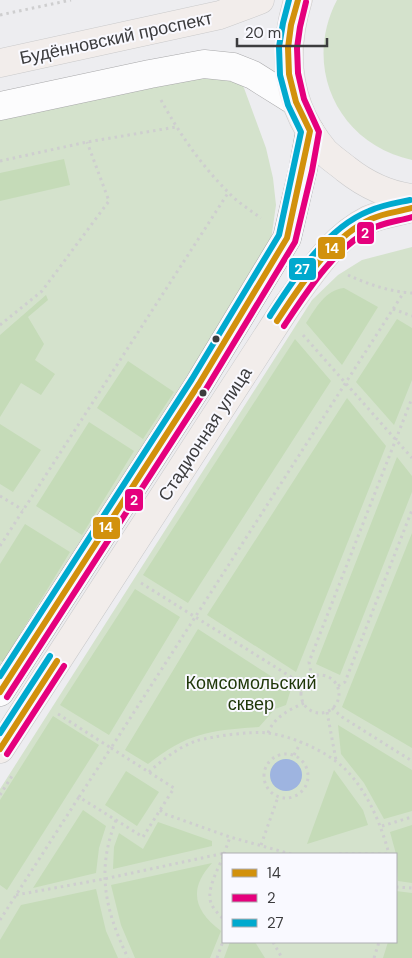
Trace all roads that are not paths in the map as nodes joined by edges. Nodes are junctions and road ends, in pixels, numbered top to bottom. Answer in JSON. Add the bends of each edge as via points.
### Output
{"nodes":[{"id":1,"x":260,"y":0,"type":"edge"},
{"id":2,"x":298,"y":0,"type":"edge"},
{"id":3,"x":0,"y":63,"type":"edge"},
{"id":4,"x":296,"y":102,"type":"junction"},
{"id":5,"x":0,"y":106,"type":"edge"},
{"id":6,"x":310,"y":131,"type":"junction"},
{"id":7,"x":412,"y":198,"type":"edge"},
{"id":8,"x":412,"y":208,"type":"edge"},
{"id":9,"x":0,"y":692,"type":"edge"},
{"id":10,"x":0,"y":749,"type":"edge"}],
"edges":[{"from":1,"to":3,"type":"main road","name":"Будённовский проспект","via":[[220,15]]},
{"from":2,"to":4,"type":"main road","via":[[288,48],[289,74]]},
{"from":4,"to":5,"type":"street","via":[[253,75],[233,67],[204,64]]},
{"from":4,"to":6,"type":"main road"},
{"from":6,"to":7,"type":"main road","via":[[326,153],[363,182]]},
{"from":6,"to":9,"type":"street","name":"Стадионная улица","via":[[286,238],[199,384]]},
{"from":8,"to":10,"type":"main road","name":"Стадионная улица","via":[[369,220],[347,233],[315,269],[287,306]]}]}
